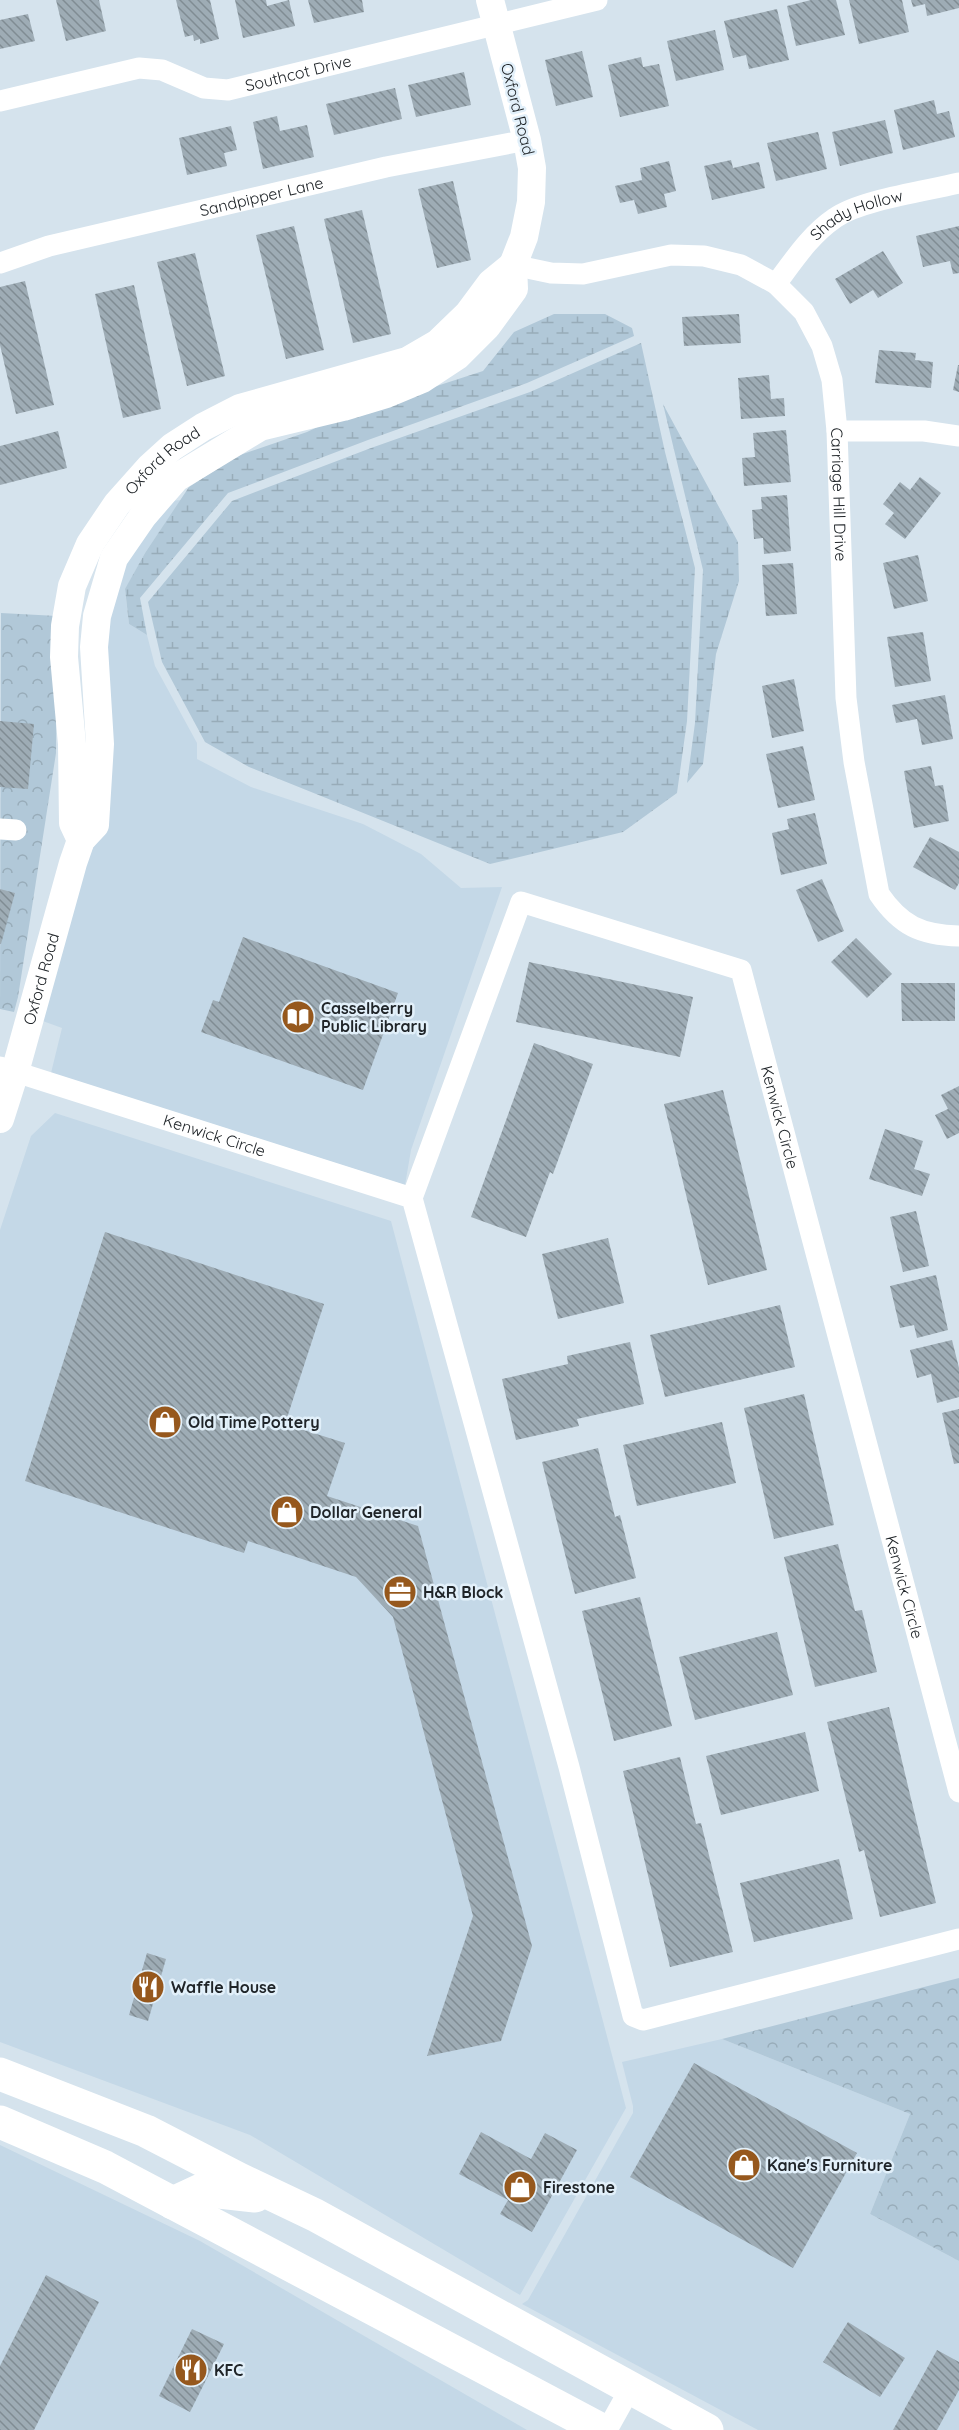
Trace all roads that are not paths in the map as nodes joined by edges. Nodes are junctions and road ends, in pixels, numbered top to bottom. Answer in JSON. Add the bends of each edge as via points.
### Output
{"nodes":[{"id":1,"x":597,"y":0,"type":"edge"},
{"id":2,"x":493,"y":12,"type":"edge"},
{"id":3,"x":0,"y":100,"type":"edge"},
{"id":4,"x":527,"y":140,"type":"junction"},
{"id":5,"x":959,"y":183,"type":"edge"},
{"id":6,"x":0,"y":264,"type":"edge"},
{"id":7,"x":513,"y":265,"type":"junction"},
{"id":8,"x":776,"y":284,"type":"junction"},
{"id":9,"x":837,"y":431,"type":"junction"},
{"id":10,"x":959,"y":436,"type":"edge"},
{"id":11,"x":959,"y":936,"type":"edge"},
{"id":12,"x":8,"y":1070,"type":"edge"},
{"id":13,"x":0,"y":1119,"type":"edge"},
{"id":14,"x":412,"y":1198,"type":"junction"},
{"id":15,"x":959,"y":1792,"type":"edge"},
{"id":16,"x":959,"y":1939,"type":"edge"},
{"id":17,"x":0,"y":2073,"type":"edge"},
{"id":18,"x":0,"y":2122,"type":"edge"},
{"id":19,"x":184,"y":2150,"type":"junction"},
{"id":20,"x":105,"y":2167,"type":"junction"},
{"id":21,"x":284,"y":2200,"type":"junction"},
{"id":22,"x":173,"y":2203,"type":"junction"},
{"id":23,"x":631,"y":2387,"type":"junction"},
{"id":24,"x":604,"y":2430,"type":"edge"},
{"id":25,"x":707,"y":2430,"type":"edge"}],
"edges":[{"from":1,"to":2,"type":"street","name":"Southcot Drive"},
{"from":2,"to":3,"type":"street","name":"Southcot Drive","via":[[228,90],[204,88],[162,70],[139,68]]},
{"from":2,"to":4,"type":"street","name":"Oxford Road"},
{"from":4,"to":6,"type":"street","name":"Sandpipper Lane","via":[[374,170],[49,246]]},
{"from":4,"to":7,"type":"street","name":"Oxford Road","via":[[532,168],[531,202]]},
{"from":5,"to":8,"type":"street","name":"Shady Hollow","via":[[859,206],[836,217],[811,238]]},
{"from":7,"to":8,"type":"street","name":"Carriage Hill Drive","via":[[551,273],[583,274],[671,255],[704,256],[741,265]]},
{"from":7,"to":12,"type":"street","name":"Oxford Road","via":[[514,289],[487,326],[448,362],[422,379],[386,394],[260,427],[176,478],[114,558],[97,616],[94,647],[100,744],[95,825],[81,840]]},
{"from":8,"to":9,"type":"street","name":"Carriage Hill Drive","via":[[804,312],[822,346],[832,380]]},
{"from":9,"to":10,"type":"street","via":[[924,431]]},
{"from":9,"to":11,"type":"street","name":"Carriage Hill Drive","via":[[846,698],[876,883],[890,910],[912,928]]},
{"from":12,"to":13,"type":"street","name":"Oxford Road"},
{"from":12,"to":14,"type":"street","name":"Kenwick Circle"},
{"from":14,"to":15,"type":"street","name":"Kenwick Circle","via":[[522,902],[741,970]]},
{"from":14,"to":16,"type":"street","via":[[569,1767],[633,2016],[643,2020]]},
{"from":17,"to":19,"type":"main road"},
{"from":18,"to":20,"type":"main road"},
{"from":19,"to":20,"type":"main road","via":[[149,2166]]},
{"from":19,"to":21,"type":"main road"},
{"from":20,"to":22,"type":"main road"},
{"from":21,"to":22,"type":"main road","via":[[201,2190]]},
{"from":21,"to":23,"type":"main road"},
{"from":22,"to":24,"type":"main road"},
{"from":23,"to":24,"type":"street"},
{"from":23,"to":25,"type":"main road"}]}
